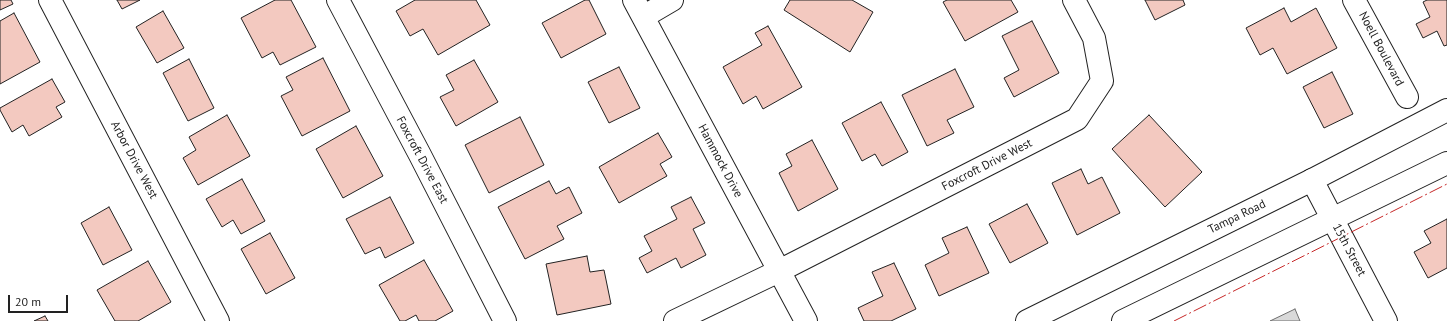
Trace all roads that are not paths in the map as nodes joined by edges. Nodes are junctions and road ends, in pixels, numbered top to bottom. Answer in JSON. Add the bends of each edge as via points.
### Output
{"nodes":[{"id":1,"x":50,"y":0,"type":"edge"},
{"id":2,"x":338,"y":0,"type":"edge"},
{"id":3,"x":672,"y":0,"type":"edge"},
{"id":4,"x":1074,"y":0,"type":"edge"},
{"id":5,"x":1354,"y":0,"type":"edge"},
{"id":6,"x":638,"y":9,"type":"edge"},
{"id":7,"x":1407,"y":97,"type":"dead end"},
{"id":8,"x":1447,"y":110,"type":"edge"},
{"id":9,"x":1447,"y":163,"type":"edge"},
{"id":10,"x":1312,"y":180,"type":"junction"},
{"id":11,"x":1332,"y":219,"type":"junction"},
{"id":12,"x":779,"y":271,"type":"junction"},
{"id":13,"x":218,"y":321,"type":"edge"},
{"id":14,"x":505,"y":321,"type":"edge"},
{"id":15,"x":675,"y":321,"type":"edge"},
{"id":16,"x":806,"y":321,"type":"edge"},
{"id":17,"x":1027,"y":321,"type":"edge"},
{"id":18,"x":1123,"y":321,"type":"edge"},
{"id":19,"x":1386,"y":321,"type":"edge"}],
"edges":[{"from":1,"to":13,"type":"street","name":"Arbor Drive West"},
{"from":2,"to":14,"type":"street","name":"Foxcroft Drive East"},
{"from":3,"to":6,"type":"street"},
{"from":4,"to":12,"type":"street","name":"Foxcroft Drive West","via":[[1094,38],[1102,81],[1076,119]]},
{"from":5,"to":7,"type":"street","name":"Noell Boulevard"},
{"from":6,"to":12,"type":"street","name":"Hammock Drive"},
{"from":8,"to":10,"type":"street","name":"Tampa Road"},
{"from":9,"to":11,"type":"street"},
{"from":10,"to":11,"type":"street","name":"15th Street"},
{"from":10,"to":17,"type":"street","name":"Tampa Road"},
{"from":11,"to":18,"type":"street"},
{"from":11,"to":19,"type":"street","name":"15th Street"},
{"from":12,"to":15,"type":"street"},
{"from":12,"to":16,"type":"street","name":"Hammock Drive"}]}
